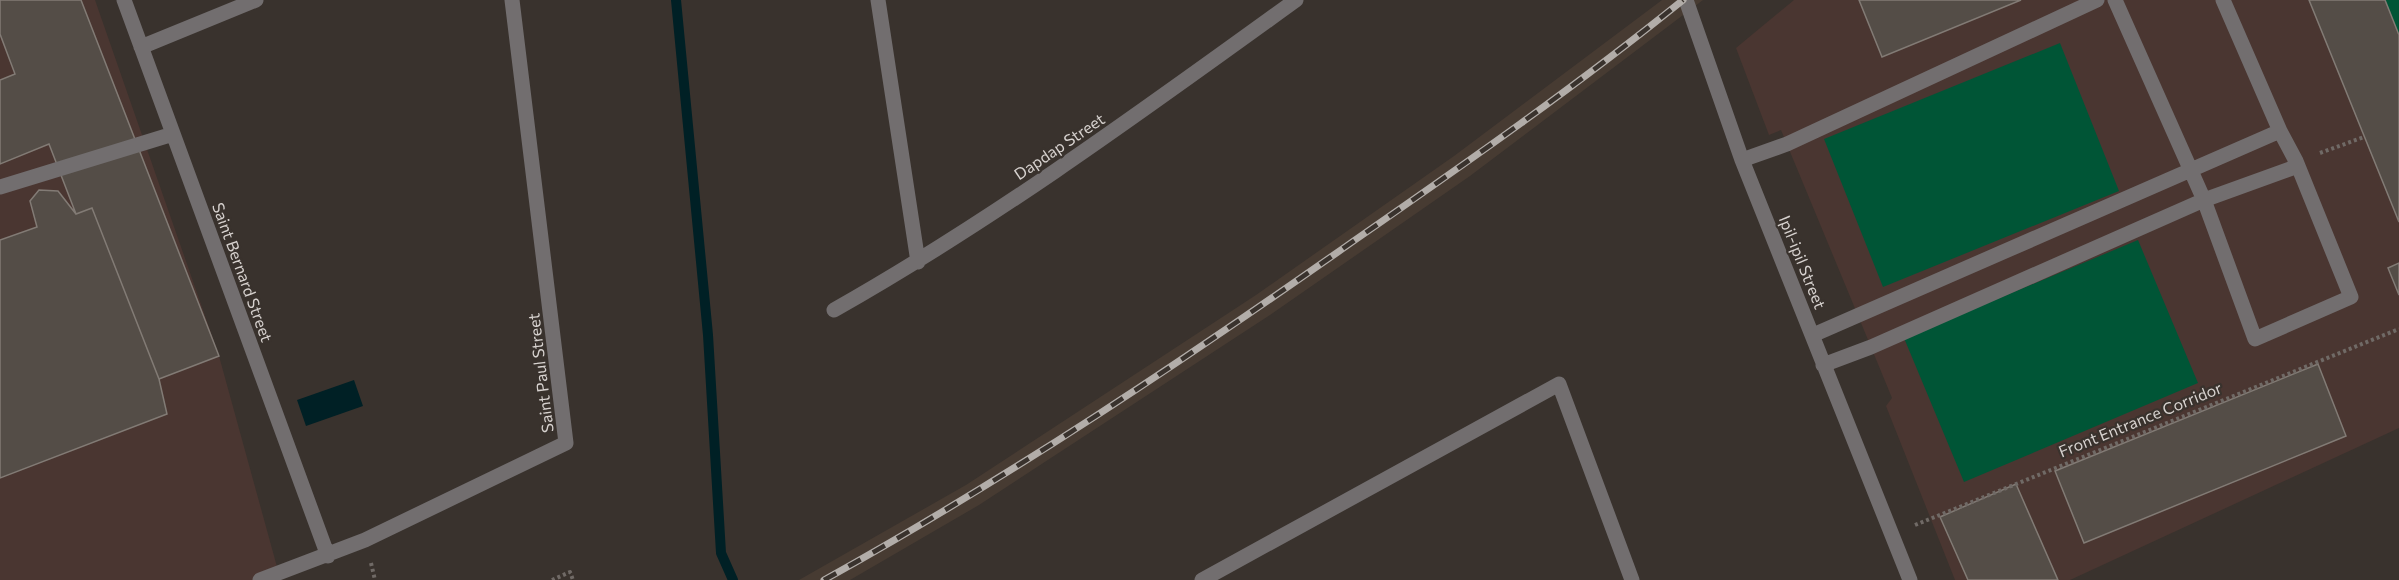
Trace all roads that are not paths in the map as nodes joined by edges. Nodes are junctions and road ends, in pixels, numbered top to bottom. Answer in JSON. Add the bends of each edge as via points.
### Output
{"nodes":[{"id":1,"x":124,"y":0,"type":"edge"},
{"id":2,"x":256,"y":0,"type":"edge"},
{"id":3,"x":512,"y":0,"type":"edge"},
{"id":4,"x":878,"y":0,"type":"edge"},
{"id":5,"x":1296,"y":0,"type":"edge"},
{"id":6,"x":1686,"y":0,"type":"edge"},
{"id":7,"x":2097,"y":0,"type":"edge"},
{"id":8,"x":2115,"y":0,"type":"edge"},
{"id":9,"x":2223,"y":0,"type":"edge"},
{"id":10,"x":141,"y":47,"type":"junction"},
{"id":11,"x":2280,"y":131,"type":"junction"},
{"id":12,"x":173,"y":134,"type":"junction"},
{"id":13,"x":1742,"y":159,"type":"junction"},
{"id":14,"x":2297,"y":164,"type":"junction"},
{"id":15,"x":2191,"y":172,"type":"junction"},
{"id":16,"x":0,"y":187,"type":"edge"},
{"id":17,"x":2204,"y":200,"type":"junction"},
{"id":18,"x":918,"y":262,"type":"junction"},
{"id":19,"x":834,"y":310,"type":"dead end"},
{"id":20,"x":1813,"y":335,"type":"junction"},
{"id":21,"x":1823,"y":365,"type":"junction"},
{"id":22,"x":328,"y":556,"type":"junction"},
{"id":23,"x":260,"y":580,"type":"edge"},
{"id":24,"x":1202,"y":580,"type":"edge"},
{"id":25,"x":1632,"y":580,"type":"edge"},
{"id":26,"x":1910,"y":580,"type":"edge"}],
"edges":[{"from":1,"to":10,"type":"street","name":"Saint Bernard Street"},
{"from":2,"to":10,"type":"street"},
{"from":3,"to":22,"type":"street","name":"Saint Paul Street","via":[[566,443]]},
{"from":4,"to":18,"type":"street"},
{"from":5,"to":18,"type":"street","name":"Dapdap Street","via":[[1106,137]]},
{"from":6,"to":13,"type":"street","name":"Ipil-ipil Street"},
{"from":7,"to":13,"type":"street","via":[[1787,144]]},
{"from":8,"to":15,"type":"street"},
{"from":9,"to":11,"type":"street"},
{"from":10,"to":12,"type":"street","name":"Saint Bernard Street"},
{"from":11,"to":14,"type":"street"},
{"from":11,"to":15,"type":"street"},
{"from":12,"to":16,"type":"street"},
{"from":12,"to":22,"type":"street","name":"Saint Bernard Street"},
{"from":13,"to":20,"type":"street","name":"Ipil-ipil Street"},
{"from":14,"to":17,"type":"street"},
{"from":14,"to":17,"type":"street","via":[[2351,297],[2255,339]]},
{"from":15,"to":17,"type":"street"},
{"from":15,"to":20,"type":"street"},
{"from":17,"to":21,"type":"street"},
{"from":18,"to":19,"type":"street","name":"Dapdap Street"},
{"from":20,"to":21,"type":"street","name":"Ipil-ipil Street"},
{"from":21,"to":26,"type":"street","name":"Ipil-ipil Street"},
{"from":22,"to":23,"type":"street","name":"Saint Paul Street"},
{"from":24,"to":25,"type":"street","via":[[1559,384]]}]}
